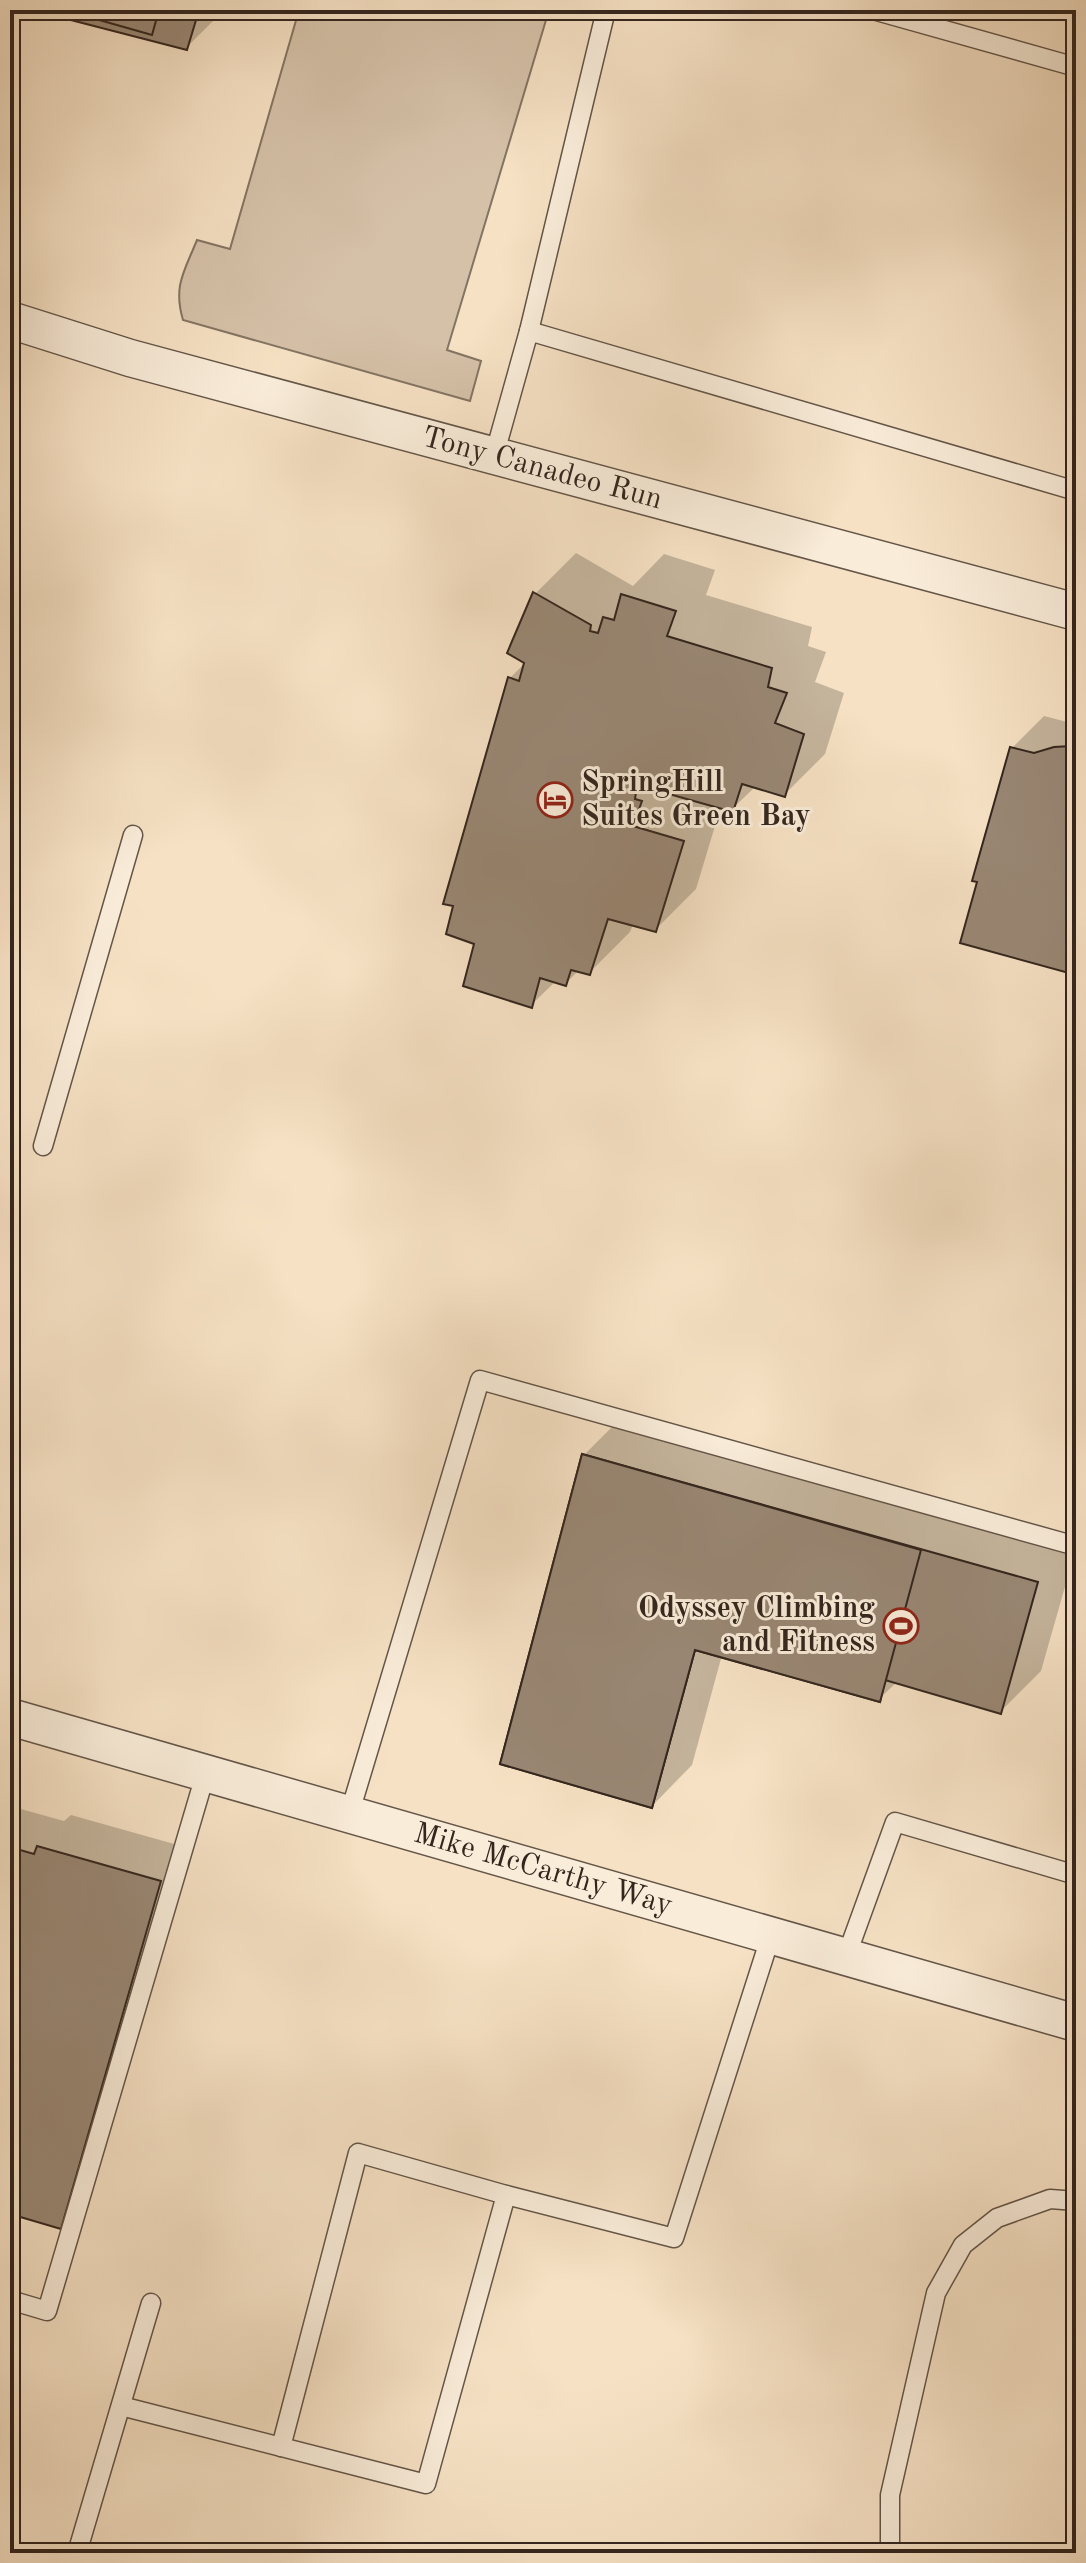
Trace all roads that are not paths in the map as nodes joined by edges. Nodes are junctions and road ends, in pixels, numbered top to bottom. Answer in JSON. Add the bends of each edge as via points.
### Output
{"nodes":[{"id":1,"x":606,"y":10,"type":"edge"},
{"id":2,"x":873,"y":10,"type":"edge"},
{"id":3,"x":1076,"y":67,"type":"edge"},
{"id":4,"x":10,"y":320,"type":"edge"},
{"id":5,"x":529,"y":331,"type":"junction"},
{"id":6,"x":494,"y":456,"type":"junction"},
{"id":7,"x":1076,"y":491,"type":"edge"},
{"id":8,"x":1076,"y":612,"type":"edge"},
{"id":9,"x":133,"y":835,"type":"dead end"},
{"id":10,"x":43,"y":1146,"type":"dead end"},
{"id":11,"x":1076,"y":1546,"type":"edge"},
{"id":12,"x":10,"y":1717,"type":"edge"},
{"id":13,"x":206,"y":1772,"type":"junction"},
{"id":14,"x":349,"y":1815,"type":"junction"},
{"id":15,"x":1076,"y":1875,"type":"edge"},
{"id":16,"x":771,"y":1935,"type":"junction"},
{"id":17,"x":846,"y":1957,"type":"junction"},
{"id":18,"x":1076,"y":2023,"type":"edge"},
{"id":19,"x":506,"y":2195,"type":"junction"},
{"id":20,"x":1076,"y":2201,"type":"edge"},
{"id":21,"x":10,"y":2300,"type":"edge"},
{"id":22,"x":151,"y":2303,"type":"dead end"},
{"id":23,"x":121,"y":2406,"type":"junction"},
{"id":24,"x":281,"y":2447,"type":"junction"},
{"id":25,"x":77,"y":2553,"type":"edge"},
{"id":26,"x":890,"y":2553,"type":"edge"}],
"edges":[{"from":1,"to":5,"type":"lane"},
{"from":2,"to":3,"type":"lane"},
{"from":4,"to":6,"type":"street","name":"Tony Canadeo Run","via":[[130,358]]},
{"from":5,"to":6,"type":"lane"},
{"from":5,"to":7,"type":"lane"},
{"from":6,"to":8,"type":"street","name":"Tony Canadeo Run"},
{"from":9,"to":10,"type":"lane"},
{"from":11,"to":14,"type":"lane","via":[[480,1380]]},
{"from":12,"to":13,"type":"street","name":"Mike McCarthy Way"},
{"from":13,"to":14,"type":"street","name":"Mike McCarthy Way"},
{"from":13,"to":21,"type":"lane","via":[[47,2311]]},
{"from":14,"to":16,"type":"street","name":"Mike McCarthy Way"},
{"from":15,"to":17,"type":"lane","via":[[895,1822]]},
{"from":16,"to":17,"type":"street","name":"Mike McCarthy Way"},
{"from":16,"to":19,"type":"lane","via":[[674,2238]]},
{"from":17,"to":18,"type":"street","name":"Mike McCarthy Way"},
{"from":19,"to":24,"type":"lane","via":[[426,2484]]},
{"from":19,"to":24,"type":"lane","via":[[358,2153]]},
{"from":20,"to":26,"type":"lane","via":[[1050,2199],[997,2218],[963,2245],[936,2293],[890,2495]]},
{"from":22,"to":23,"type":"lane"},
{"from":23,"to":24,"type":"lane"},
{"from":23,"to":25,"type":"lane"}]}
